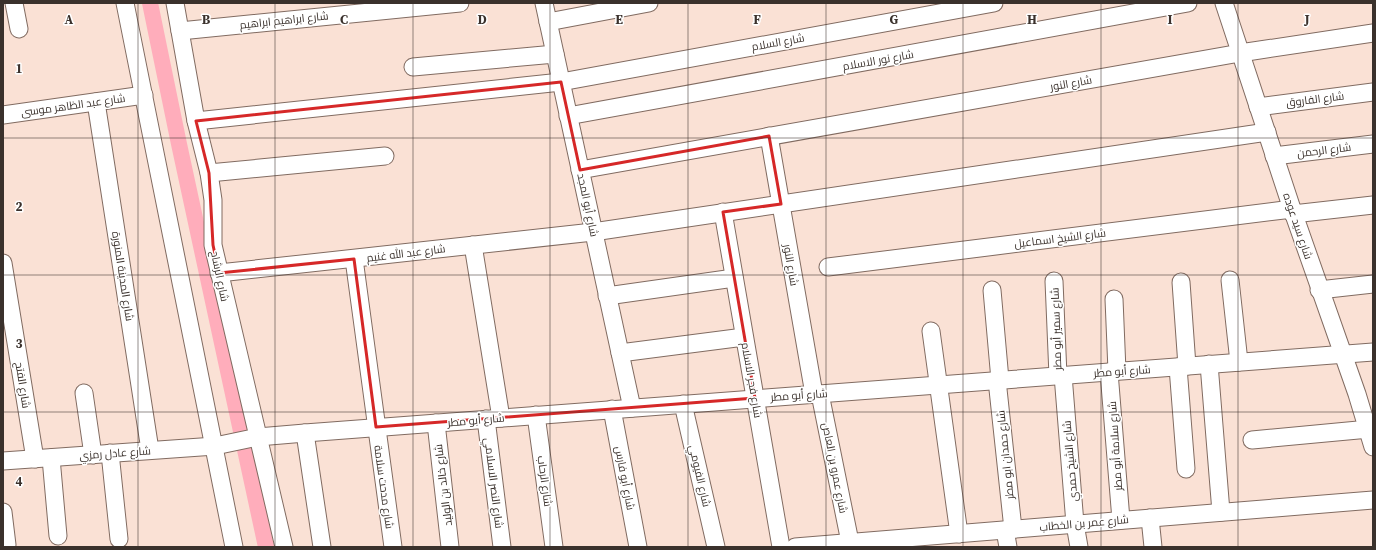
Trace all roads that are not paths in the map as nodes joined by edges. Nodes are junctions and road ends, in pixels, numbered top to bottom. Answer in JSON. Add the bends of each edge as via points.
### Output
{"nodes":[{"id":1,"x":14,"y":3,"type":"edge"},
{"id":2,"x":125,"y":3,"type":"edge"},
{"id":3,"x":175,"y":3,"type":"edge"},
{"id":4,"x":460,"y":3,"type":"edge"},
{"id":5,"x":544,"y":3,"type":"edge"},
{"id":6,"x":649,"y":3,"type":"edge"},
{"id":7,"x":994,"y":3,"type":"edge"},
{"id":8,"x":1188,"y":3,"type":"edge"},
{"id":9,"x":1224,"y":3,"type":"edge"},
{"id":10,"x":548,"y":22,"type":"junction"},
{"id":11,"x":19,"y":29,"type":"dead end"},
{"id":12,"x":180,"y":31,"type":"junction"},
{"id":13,"x":1373,"y":33,"type":"edge"},
{"id":14,"x":1240,"y":53,"type":"junction"},
{"id":15,"x":555,"y":54,"type":"junction"},
{"id":16,"x":413,"y":67,"type":"dead end"},
{"id":17,"x":561,"y":82,"type":"junction"},
{"id":18,"x":1373,"y":92,"type":"edge"},
{"id":19,"x":144,"y":94,"type":"junction"},
{"id":20,"x":96,"y":102,"type":"junction"},
{"id":21,"x":1258,"y":107,"type":"junction"},
{"id":22,"x":3,"y":115,"type":"edge"},
{"id":23,"x":568,"y":116,"type":"junction"},
{"id":24,"x":196,"y":121,"type":"junction"},
{"id":25,"x":1266,"y":132,"type":"junction"},
{"id":26,"x":769,"y":136,"type":"junction"},
{"id":27,"x":1373,"y":144,"type":"edge"},
{"id":28,"x":385,"y":156,"type":"dead end"},
{"id":29,"x":1274,"y":156,"type":"junction"},
{"id":30,"x":580,"y":170,"type":"junction"},
{"id":31,"x":209,"y":173,"type":"junction"},
{"id":32,"x":781,"y":204,"type":"junction"},
{"id":33,"x":1373,"y":205,"type":"edge"},
{"id":34,"x":1293,"y":211,"type":"junction"},
{"id":35,"x":723,"y":212,"type":"junction"},
{"id":36,"x":593,"y":232,"type":"junction"},
{"id":37,"x":474,"y":245,"type":"junction"},
{"id":38,"x":354,"y":259,"type":"junction"},
{"id":39,"x":3,"y":263,"type":"edge"},
{"id":40,"x":828,"y":267,"type":"dead end"},
{"id":41,"x":219,"y":273,"type":"junction"},
{"id":42,"x":734,"y":278,"type":"junction"},
{"id":43,"x":1230,"y":280,"type":"dead end"},
{"id":44,"x":1054,"y":282,"type":"dead end"},
{"id":45,"x":1180,"y":282,"type":"dead end"},
{"id":46,"x":1373,"y":284,"type":"edge"},
{"id":47,"x":992,"y":290,"type":"dead end"},
{"id":48,"x":1320,"y":290,"type":"junction"},
{"id":49,"x":607,"y":296,"type":"junction"},
{"id":50,"x":1114,"y":299,"type":"dead end"},
{"id":51,"x":931,"y":331,"type":"dead end"},
{"id":52,"x":744,"y":336,"type":"junction"},
{"id":53,"x":1373,"y":352,"type":"edge"},
{"id":54,"x":620,"y":353,"type":"junction"},
{"id":55,"x":1341,"y":354,"type":"junction"},
{"id":56,"x":1239,"y":362,"type":"junction"},
{"id":57,"x":1209,"y":364,"type":"junction"},
{"id":58,"x":1182,"y":366,"type":"junction"},
{"id":59,"x":1113,"y":372,"type":"junction"},
{"id":60,"x":1060,"y":376,"type":"junction"},
{"id":61,"x":998,"y":380,"type":"junction"},
{"id":62,"x":938,"y":385,"type":"junction"},
{"id":63,"x":84,"y":393,"type":"dead end"},
{"id":64,"x":817,"y":394,"type":"junction"},
{"id":65,"x":755,"y":398,"type":"junction"},
{"id":66,"x":683,"y":404,"type":"junction"},
{"id":67,"x":632,"y":408,"type":"junction"},
{"id":68,"x":612,"y":410,"type":"junction"},
{"id":69,"x":536,"y":415,"type":"junction"},
{"id":70,"x":493,"y":418,"type":"junction"},
{"id":71,"x":436,"y":423,"type":"junction"},
{"id":72,"x":376,"y":427,"type":"junction"},
{"id":73,"x":1369,"y":429,"type":"junction"},
{"id":74,"x":305,"y":433,"type":"junction"},
{"id":75,"x":254,"y":438,"type":"junction"},
{"id":76,"x":1252,"y":440,"type":"dead end"},
{"id":77,"x":221,"y":444,"type":"junction"},
{"id":78,"x":1373,"y":447,"type":"edge"},
{"id":79,"x":150,"y":450,"type":"junction"},
{"id":80,"x":101,"y":454,"type":"junction"},
{"id":81,"x":43,"y":458,"type":"junction"},
{"id":82,"x":3,"y":462,"type":"edge"},
{"id":83,"x":1186,"y":470,"type":"dead end"},
{"id":84,"x":1373,"y":500,"type":"edge"},
{"id":85,"x":3,"y":512,"type":"edge"},
{"id":86,"x":1221,"y":512,"type":"junction"},
{"id":87,"x":1150,"y":518,"type":"junction"},
{"id":88,"x":1120,"y":520,"type":"junction"},
{"id":89,"x":1075,"y":524,"type":"junction"},
{"id":90,"x":1009,"y":530,"type":"junction"},
{"id":91,"x":959,"y":534,"type":"junction"},
{"id":92,"x":58,"y":536,"type":"dead end"},
{"id":93,"x":120,"y":538,"type":"dead end"},
{"id":94,"x":940,"y":541,"type":"edge"},
{"id":95,"x":850,"y":542,"type":"junction"},
{"id":96,"x":882,"y":543,"type":"edge"},
{"id":97,"x":7,"y":544,"type":"dead end"},
{"id":98,"x":824,"y":546,"type":"edge"},
{"id":99,"x":234,"y":547,"type":"edge"},
{"id":100,"x":284,"y":547,"type":"edge"},
{"id":101,"x":322,"y":547,"type":"edge"},
{"id":102,"x":393,"y":547,"type":"edge"},
{"id":103,"x":450,"y":547,"type":"edge"},
{"id":104,"x":502,"y":547,"type":"edge"},
{"id":105,"x":554,"y":547,"type":"edge"},
{"id":106,"x":638,"y":547,"type":"edge"},
{"id":107,"x":716,"y":547,"type":"edge"},
{"id":108,"x":781,"y":547,"type":"edge"},
{"id":109,"x":795,"y":547,"type":"edge"},
{"id":110,"x":1008,"y":547,"type":"edge"},
{"id":111,"x":1079,"y":547,"type":"edge"},
{"id":112,"x":1153,"y":547,"type":"edge"}],
"edges":[{"from":1,"to":11,"type":"street"},
{"from":2,"to":19,"type":"street"},
{"from":3,"to":12,"type":"street","name":"شارع الرشاح"},
{"from":4,"to":12,"type":"street","name":"شارع ابراهيم ابراهيم"},
{"from":5,"to":10,"type":"street","name":"شارع أبو المجد"},
{"from":6,"to":10,"type":"street"},
{"from":7,"to":17,"type":"street","name":"شارع السلام"},
{"from":8,"to":23,"type":"street","name":"شارع نور الاسلام"},
{"from":9,"to":14,"type":"street","name":"شارع سيد عوده"},
{"from":10,"to":15,"type":"street","name":"شارع أبو المجد"},
{"from":12,"to":24,"type":"street","name":"شارع الرشاح"},
{"from":13,"to":14,"type":"street","name":"شارع النور"},
{"from":14,"to":21,"type":"street","name":"شارع سيد عوده"},
{"from":14,"to":26,"type":"street","name":"شارع النور"},
{"from":15,"to":16,"type":"street"},
{"from":15,"to":17,"type":"street","name":"شارع أبو المجد"},
{"from":17,"to":23,"type":"street","name":"شارع أبو المجد"},
{"from":17,"to":24,"type":"street","name":"شارع السلام"},
{"from":18,"to":21,"type":"street","name":"شارع الفاروق"},
{"from":19,"to":20,"type":"street","name":"شارع عبد الظاهر موسى"},
{"from":19,"to":77,"type":"street"},
{"from":20,"to":22,"type":"street","name":"شارع عبد الظاهر موسى"},
{"from":20,"to":79,"type":"street","name":"شارع المدينة المنورة"},
{"from":21,"to":25,"type":"street","name":"شارع سيد عوده"},
{"from":23,"to":30,"type":"street","name":"شارع أبو المجد"},
{"from":24,"to":31,"type":"street","name":"شارع الرشاح"},
{"from":25,"to":29,"type":"street","name":"شارع سيد عوده"},
{"from":25,"to":32,"type":"street","name":"شارع عبد الله غنيم"},
{"from":26,"to":30,"type":"street","name":"شارع النور"},
{"from":26,"to":32,"type":"street","name":"شارع النور"},
{"from":27,"to":29,"type":"street","name":"شارع الرحمن"},
{"from":28,"to":31,"type":"street"},
{"from":29,"to":34,"type":"street","name":"شارع سيد عوده"},
{"from":30,"to":36,"type":"street","name":"شارع أبو المجد"},
{"from":31,"to":41,"type":"street","name":"شارع الرشاح","via":[[213,200],[213,245]]},
{"from":32,"to":35,"type":"street","name":"شارع عبد الله غنيم"},
{"from":32,"to":64,"type":"street","name":"شارع النور"},
{"from":33,"to":34,"type":"street","name":"شارع الشيخ اسماعيل"},
{"from":34,"to":40,"type":"street","name":"شارع الشيخ اسماعيل"},
{"from":34,"to":48,"type":"street","name":"شارع سيد عوده"},
{"from":35,"to":36,"type":"street","name":"شارع عبد الله غنيم"},
{"from":35,"to":42,"type":"street","name":"شارع فجر الاسلام"},
{"from":36,"to":37,"type":"street","name":"شارع عبد الله غنيم"},
{"from":36,"to":49,"type":"street","name":"شارع أبو المجد"},
{"from":37,"to":38,"type":"street","name":"شارع عبد الله غنيم"},
{"from":37,"to":70,"type":"street","name":"شارع النصر الاسلامي"},
{"from":38,"to":41,"type":"street","name":"شارع عبد الله غنيم"},
{"from":38,"to":72,"type":"street","name":"شارع مدحت سلامة"},
{"from":39,"to":81,"type":"street","name":"شارع الفتح"},
{"from":41,"to":75,"type":"street","name":"شارع الرشاح"},
{"from":42,"to":49,"type":"street"},
{"from":42,"to":52,"type":"street","name":"شارع فجر الاسلام"},
{"from":43,"to":56,"type":"street"},
{"from":44,"to":60,"type":"street","name":"شارع سمير أبو مطر"},
{"from":45,"to":58,"type":"street"},
{"from":46,"to":48,"type":"street"},
{"from":47,"to":61,"type":"street","name":"شارع حمدان ابو مطر"},
{"from":48,"to":55,"type":"street","name":"شارع سيد عوده"},
{"from":49,"to":54,"type":"street","name":"شارع أبو المجد"},
{"from":50,"to":59,"type":"street","name":"شارع سلامة أبو مطر"},
{"from":51,"to":62,"type":"street"},
{"from":52,"to":54,"type":"street"},
{"from":52,"to":65,"type":"street","name":"شارع فجر الاسلام"},
{"from":53,"to":55,"type":"street","name":"شارع أبو مطر"},
{"from":54,"to":67,"type":"street","name":"شارع أبو المجد"},
{"from":55,"to":56,"type":"street","name":"شارع أبو مطر"},
{"from":55,"to":73,"type":"street","name":"شارع سيد عوده"},
{"from":56,"to":57,"type":"street","name":"شارع أبو مطر"},
{"from":57,"to":58,"type":"street","name":"شارع أبو مطر"},
{"from":57,"to":86,"type":"street"},
{"from":58,"to":59,"type":"street","name":"شارع أبو مطر"},
{"from":58,"to":83,"type":"street"},
{"from":59,"to":60,"type":"street","name":"شارع أبو مطر"},
{"from":59,"to":88,"type":"street","name":"شارع سلامة أبو مطر"},
{"from":60,"to":61,"type":"street","name":"شارع أبو مطر"},
{"from":60,"to":89,"type":"street","name":"شارع الشيخ حمدي"},
{"from":61,"to":62,"type":"street","name":"شارع أبو مطر"},
{"from":61,"to":90,"type":"street","name":"شارع حمدان ابو مطر"},
{"from":62,"to":64,"type":"street","name":"شارع أبو مطر"},
{"from":62,"to":91,"type":"street"},
{"from":63,"to":80,"type":"street"},
{"from":64,"to":65,"type":"street","name":"شارع أبو مطر"},
{"from":64,"to":95,"type":"street","name":"شارع عمرو بن العاص"},
{"from":65,"to":66,"type":"street","name":"شارع أبو مطر"},
{"from":65,"to":108,"type":"street","name":"شارع فجر الاسلام"},
{"from":66,"to":67,"type":"street","name":"شارع أبو مطر"},
{"from":66,"to":107,"type":"street","name":"شارع الفيومي"},
{"from":67,"to":68,"type":"street","name":"شارع أبو مطر"},
{"from":68,"to":69,"type":"street","name":"شارع أبو مطر"},
{"from":68,"to":106,"type":"street","name":"شارع أبو فارس"},
{"from":69,"to":70,"type":"street","name":"شارع أبو مطر"},
{"from":69,"to":105,"type":"street","name":"شارع الرحاب"},
{"from":70,"to":71,"type":"street","name":"شارع أبو مطر"},
{"from":70,"to":104,"type":"street","name":"شارع النصر الاسلامي"},
{"from":71,"to":72,"type":"street","name":"شارع أبو مطر"},
{"from":71,"to":103,"type":"street","name":"شارع خالد بن الوليد"},
{"from":72,"to":74,"type":"street","name":"شارع أبو مطر"},
{"from":72,"to":102,"type":"street","name":"شارع مدحت سلامة"},
{"from":73,"to":76,"type":"street"},
{"from":73,"to":78,"type":"street","name":"شارع سيد عوده"},
{"from":74,"to":75,"type":"street","name":"شارع أبو مطر"},
{"from":74,"to":101,"type":"street"},
{"from":75,"to":77,"type":"street","name":"شارع أبو مطر"},
{"from":75,"to":100,"type":"street","name":"شارع الرشاح"},
{"from":77,"to":79,"type":"street","name":"شارع عادل رمزي"},
{"from":77,"to":99,"type":"street"},
{"from":79,"to":80,"type":"street","name":"شارع عادل رمزي"},
{"from":80,"to":81,"type":"street","name":"شارع عادل رمزي"},
{"from":80,"to":93,"type":"street"},
{"from":81,"to":82,"type":"street","name":"شارع عادل رمزي"},
{"from":81,"to":92,"type":"street","name":"شارع الفتح"},
{"from":84,"to":86,"type":"street","name":"شارع عمر بن الخطاب"},
{"from":85,"to":97,"type":"street"},
{"from":86,"to":87,"type":"street","name":"شارع عمر بن الخطاب"},
{"from":87,"to":88,"type":"street","name":"شارع عمر بن الخطاب"},
{"from":87,"to":112,"type":"street"},
{"from":88,"to":89,"type":"street","name":"شارع عمر بن الخطاب"},
{"from":89,"to":90,"type":"street","name":"شارع عمر بن الخطاب"},
{"from":89,"to":111,"type":"street","name":"شارع الشيخ حمدي"},
{"from":90,"to":91,"type":"street","name":"شارع عمر بن الخطاب"},
{"from":90,"to":110,"type":"street","name":"شارع حمدان ابو مطر"},
{"from":91,"to":94,"type":"street","name":"شارع عمر بن الخطاب"},
{"from":94,"to":96,"type":"street","name":"شارع عمر بن الخطاب"},
{"from":95,"to":96,"type":"street","name":"شارع عمر بن الخطاب"},
{"from":95,"to":98,"type":"street","name":"شارع عمر بن الخطاب"},
{"from":98,"to":109,"type":"street","name":"شارع عمر بن الخطاب"}]}
